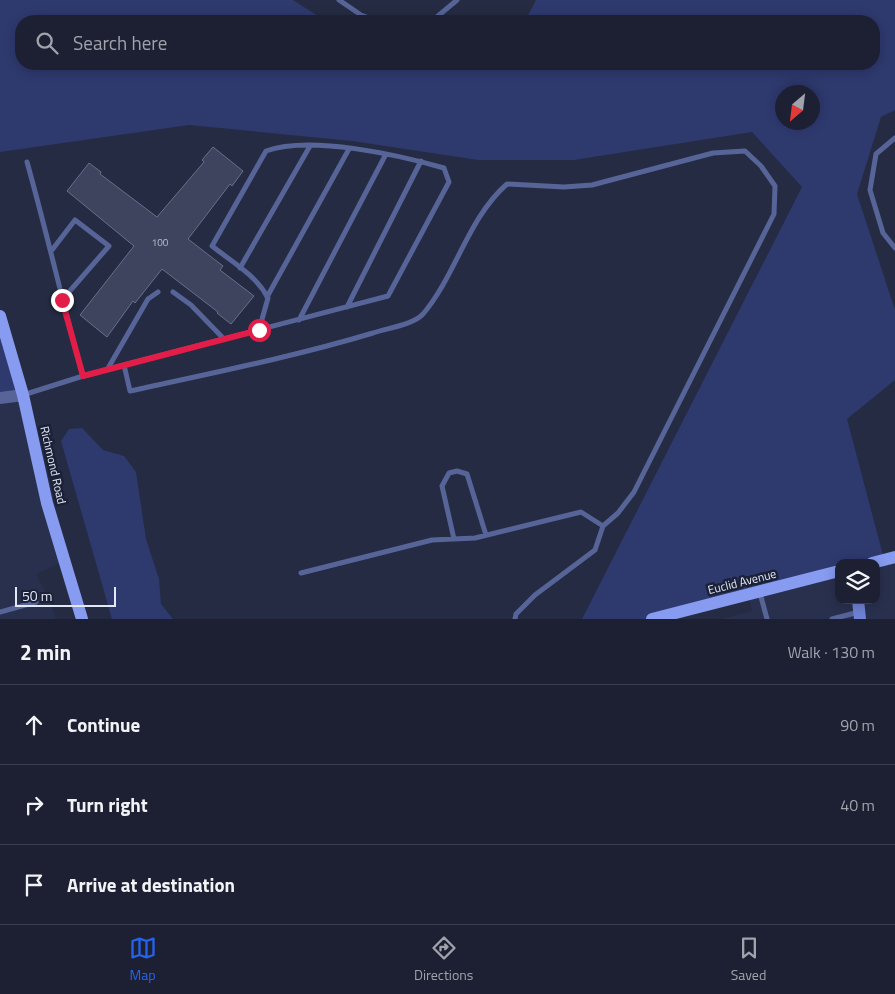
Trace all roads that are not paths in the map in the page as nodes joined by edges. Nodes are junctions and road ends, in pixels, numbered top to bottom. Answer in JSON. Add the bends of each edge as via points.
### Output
{"nodes":[{"id":1,"x":339,"y":0,"type":"edge"},
{"id":2,"x":457,"y":0,"type":"edge"},
{"id":3,"x":361,"y":15,"type":"edge"},
{"id":4,"x":439,"y":15,"type":"edge"},
{"id":5,"x":895,"y":138,"type":"edge"},
{"id":6,"x":310,"y":146,"type":"junction"},
{"id":7,"x":348,"y":149,"type":"junction"},
{"id":8,"x":386,"y":154,"type":"junction"},
{"id":9,"x":421,"y":161,"type":"junction"},
{"id":10,"x":27,"y":162,"type":"dead end"},
{"id":11,"x":895,"y":248,"type":"edge"},
{"id":12,"x":52,"y":250,"type":"junction"},
{"id":13,"x":240,"y":268,"type":"junction"},
{"id":14,"x":158,"y":292,"type":"dead end"},
{"id":15,"x":173,"y":292,"type":"dead end"},
{"id":16,"x":267,"y":297,"type":"junction"},
{"id":17,"x":62,"y":300,"type":"junction"},
{"id":18,"x":347,"y":307,"type":"junction"},
{"id":19,"x":0,"y":316,"type":"edge"},
{"id":20,"x":299,"y":320,"type":"junction"},
{"id":21,"x":259,"y":330,"type":"junction"},
{"id":22,"x":224,"y":340,"type":"junction"},
{"id":23,"x":124,"y":366,"type":"junction"},
{"id":24,"x":107,"y":370,"type":"junction"},
{"id":25,"x":83,"y":376,"type":"junction"},
{"id":26,"x":23,"y":396,"type":"junction"},
{"id":27,"x":0,"y":398,"type":"edge"},
{"id":28,"x":602,"y":526,"type":"junction"},
{"id":29,"x":486,"y":535,"type":"junction"},
{"id":30,"x":454,"y":539,"type":"junction"},
{"id":31,"x":895,"y":556,"type":"edge"},
{"id":32,"x":880,"y":561,"type":"edge"},
{"id":33,"x":835,"y":572,"type":"edge"},
{"id":34,"x":300,"y":574,"type":"dead end"},
{"id":35,"x":759,"y":592,"type":"junction"},
{"id":36,"x":36,"y":602,"type":"dead end"},
{"id":37,"x":859,"y":610,"type":"edge"},
{"id":38,"x":0,"y":612,"type":"edge"},
{"id":39,"x":82,"y":619,"type":"edge"},
{"id":40,"x":515,"y":619,"type":"edge"},
{"id":41,"x":652,"y":619,"type":"edge"},
{"id":42,"x":767,"y":619,"type":"edge"},
{"id":43,"x":832,"y":619,"type":"edge"}],
"edges":[{"from":1,"to":3,"type":"lane"},
{"from":2,"to":4,"type":"lane"},
{"from":5,"to":11,"type":"lane","via":[[876,154],[870,190],[883,232]]},
{"from":6,"to":7,"type":"lane"},
{"from":6,"to":13,"type":"lane"},
{"from":6,"to":13,"type":"lane","via":[[280,146],[266,151],[212,246]]},
{"from":7,"to":8,"type":"lane"},
{"from":7,"to":16,"type":"lane"},
{"from":8,"to":9,"type":"lane"},
{"from":8,"to":20,"type":"lane"},
{"from":9,"to":18,"type":"lane"},
{"from":9,"to":18,"type":"lane","via":[[444,168],[448,185],[388,296]]},
{"from":10,"to":12,"type":"lane"},
{"from":12,"to":17,"type":"lane"},
{"from":12,"to":17,"type":"lane","via":[[75,220],[109,246]]},
{"from":13,"to":16,"type":"lane","via":[[255,280]]},
{"from":14,"to":24,"type":"lane","via":[[148,299]]},
{"from":15,"to":22,"type":"lane","via":[[191,305]]},
{"from":16,"to":21,"type":"lane"},
{"from":17,"to":25,"type":"lane"},
{"from":18,"to":20,"type":"lane"},
{"from":19,"to":26,"type":"main road","name":"Richmond Road"},
{"from":20,"to":21,"type":"lane"},
{"from":21,"to":22,"type":"lane"},
{"from":22,"to":23,"type":"lane"},
{"from":23,"to":24,"type":"lane"},
{"from":23,"to":28,"type":"lane","via":[[130,391],[307,352],[404,323],[421,316],[436,296],[473,229],[506,184],[592,185],[713,153],[744,151],[761,166],[775,186],[774,214],[634,492]]},
{"from":24,"to":25,"type":"lane"},
{"from":25,"to":26,"type":"lane"},
{"from":26,"to":27,"type":"street"},
{"from":26,"to":39,"type":"main road","name":"Richmond Road","via":[[47,503]]},
{"from":28,"to":29,"type":"lane","via":[[581,512]]},
{"from":28,"to":40,"type":"lane","via":[[595,550],[535,595]]},
{"from":29,"to":30,"type":"lane"},
{"from":29,"to":30,"type":"lane","via":[[467,474],[457,471],[449,473],[442,486]]},
{"from":30,"to":34,"type":"lane","via":[[432,540]]},
{"from":31,"to":32,"type":"main road"},
{"from":33,"to":35,"type":"main road","name":"Euclid Avenue"},
{"from":35,"to":41,"type":"main road","name":"Euclid Avenue"},
{"from":35,"to":42,"type":"lane"},
{"from":36,"to":38,"type":"lane"},
{"from":37,"to":43,"type":"lane"}]}
